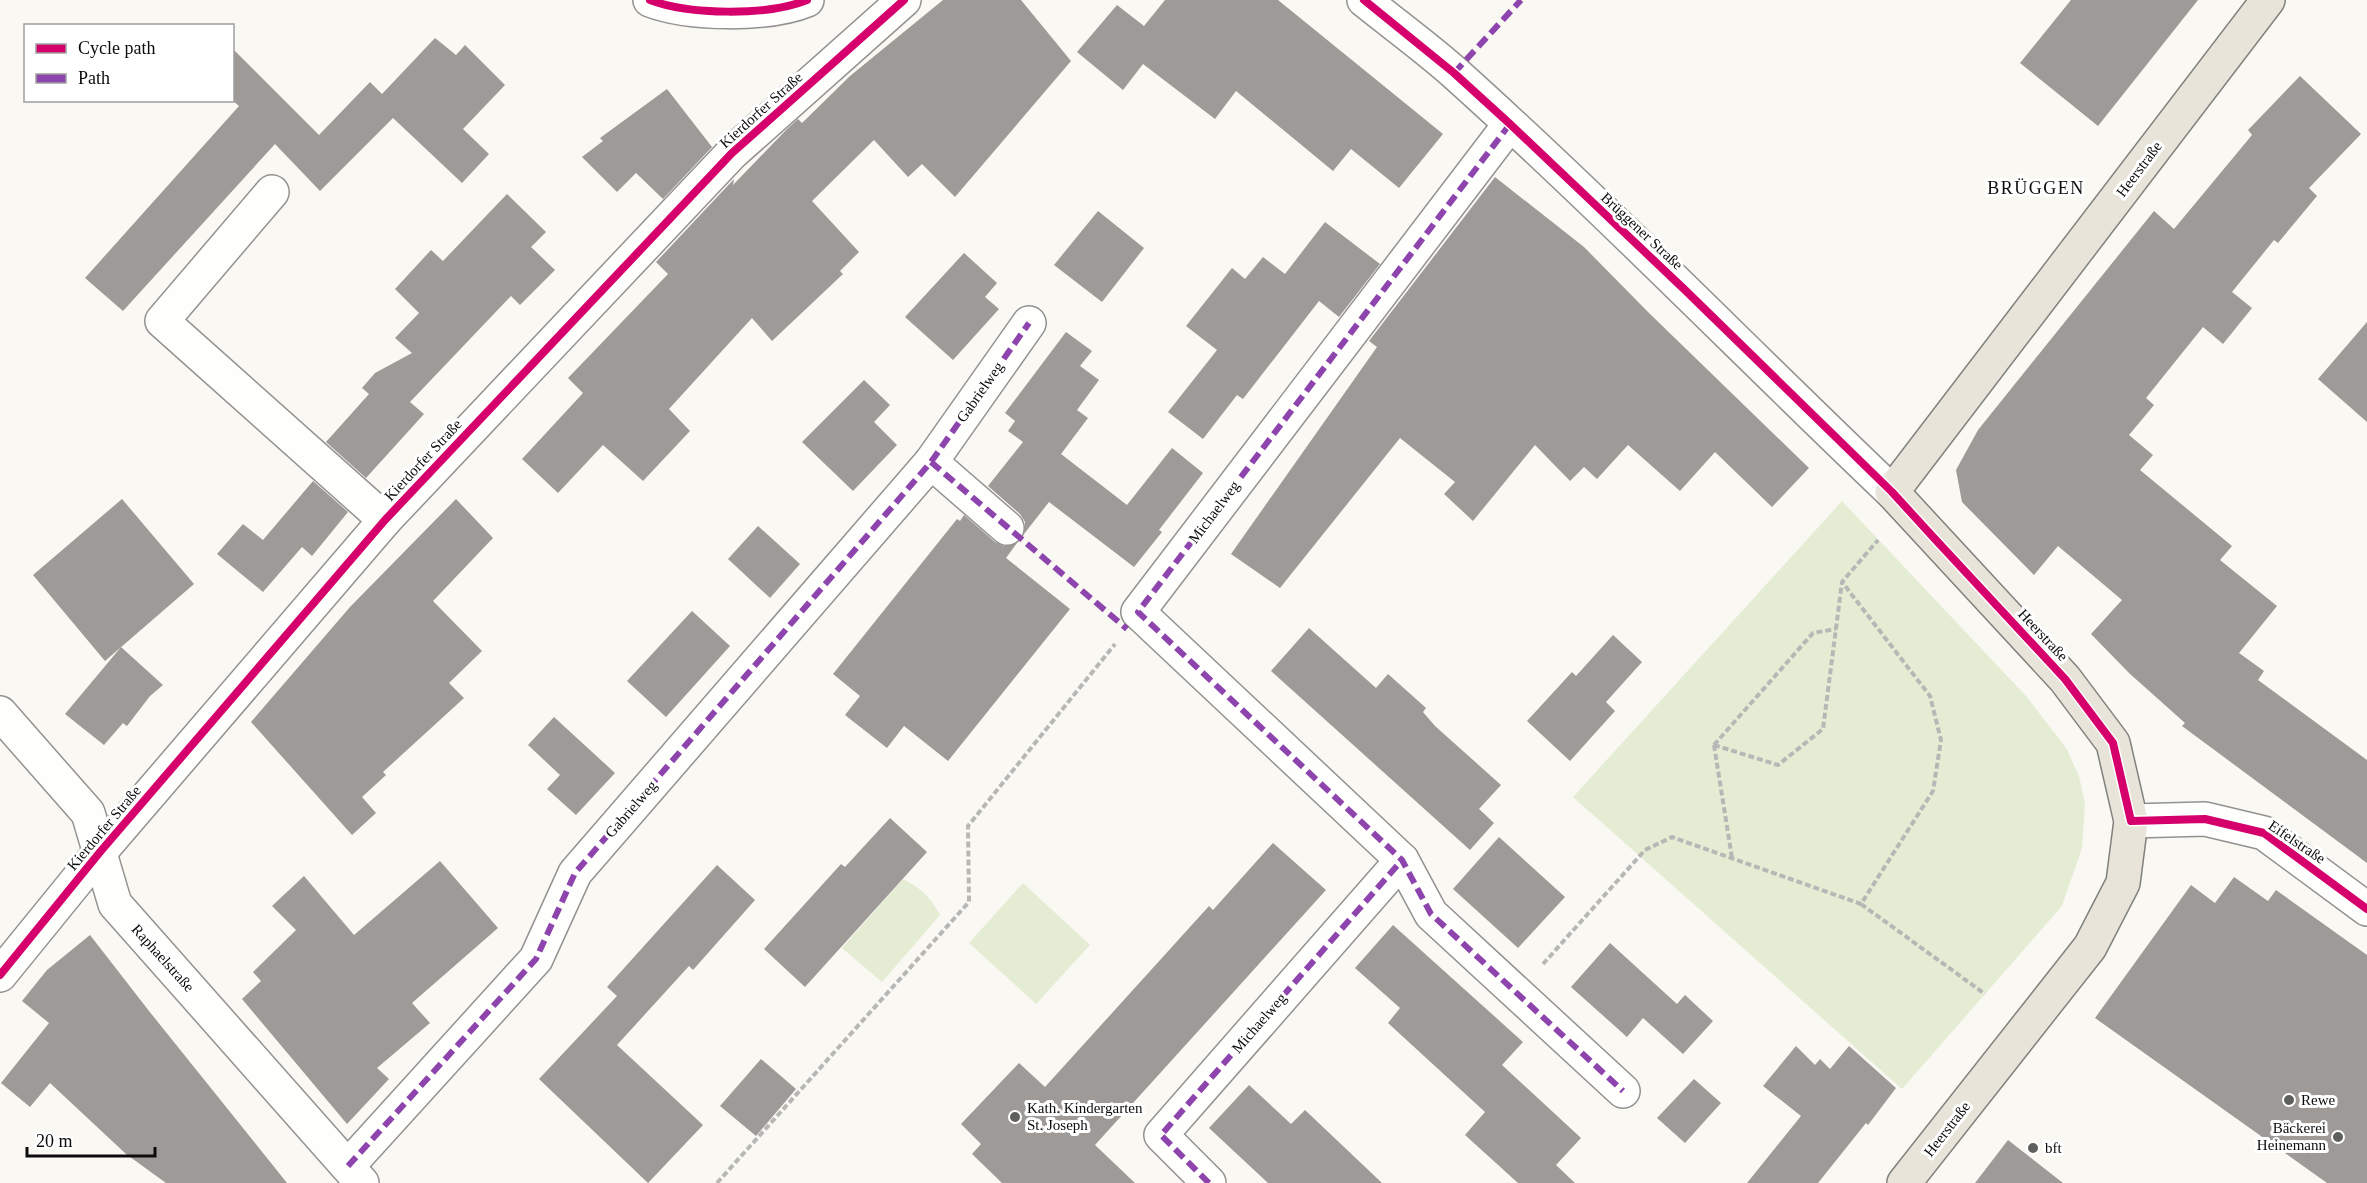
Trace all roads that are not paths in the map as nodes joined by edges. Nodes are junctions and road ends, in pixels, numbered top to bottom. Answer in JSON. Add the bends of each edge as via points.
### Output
{"nodes":[{"id":1,"x":650,"y":0,"type":"edge"},
{"id":2,"x":807,"y":0,"type":"edge"},
{"id":3,"x":904,"y":0,"type":"edge"},
{"id":4,"x":1364,"y":0,"type":"edge"},
{"id":5,"x":2268,"y":0,"type":"edge"},
{"id":6,"x":1510,"y":124,"type":"junction"},
{"id":7,"x":272,"y":192,"type":"dead end"},
{"id":8,"x":1029,"y":323,"type":"dead end"},
{"id":9,"x":931,"y":462,"type":"junction"},
{"id":10,"x":1892,"y":492,"type":"junction"},
{"id":11,"x":385,"y":520,"type":"junction"},
{"id":12,"x":1007,"y":528,"type":"dead end"},
{"id":13,"x":0,"y":713,"type":"edge"},
{"id":14,"x":2131,"y":821,"type":"junction"},
{"id":15,"x":100,"y":852,"type":"junction"},
{"id":16,"x":1402,"y":860,"type":"junction"},
{"id":17,"x":2367,"y":909,"type":"edge"},
{"id":18,"x":0,"y":975,"type":"edge"},
{"id":19,"x":1623,"y":1091,"type":"dead end"},
{"id":20,"x":355,"y":1174,"type":"edge"},
{"id":21,"x":1209,"y":1183,"type":"edge"},
{"id":22,"x":1904,"y":1183,"type":"edge"}],
"edges":[{"from":1,"to":2,"type":"street","via":[[718,12],[790,7]]},
{"from":3,"to":11,"type":"street","name":"Kierdorfer Straße","via":[[732,153]]},
{"from":4,"to":6,"type":"street","name":"Brüggener Straße"},
{"from":5,"to":10,"type":"main road","name":"Heerstraße"},
{"from":6,"to":10,"type":"street","name":"Brüggener Straße"},
{"from":6,"to":16,"type":"street","name":"Michaelweg","via":[[1138,612]]},
{"from":7,"to":11,"type":"street","via":[[162,321]]},
{"from":8,"to":9,"type":"street","name":"Gabrielweg"},
{"from":9,"to":12,"type":"street"},
{"from":9,"to":20,"type":"street","name":"Gabrielweg","via":[[576,873],[536,959]]},
{"from":10,"to":14,"type":"main road","name":"Heerstraße","via":[[2065,679],[2113,743]]},
{"from":11,"to":15,"type":"street","name":"Kierdorfer Straße"},
{"from":13,"to":15,"type":"street","name":"Raphaelstraße","via":[[88,813]]},
{"from":14,"to":17,"type":"street","name":"Eifelstraße","via":[[2205,819],[2264,832]]},
{"from":14,"to":22,"type":"main road","name":"Heerstraße","via":[[2123,883],[2090,947]]},
{"from":15,"to":18,"type":"street","name":"Kierdorfer Straße"},
{"from":15,"to":20,"type":"street","name":"Raphaelstraße","via":[[115,904]]},
{"from":16,"to":19,"type":"street","via":[[1431,914]]},
{"from":16,"to":21,"type":"street","name":"Michaelweg","via":[[1161,1135]]}]}
